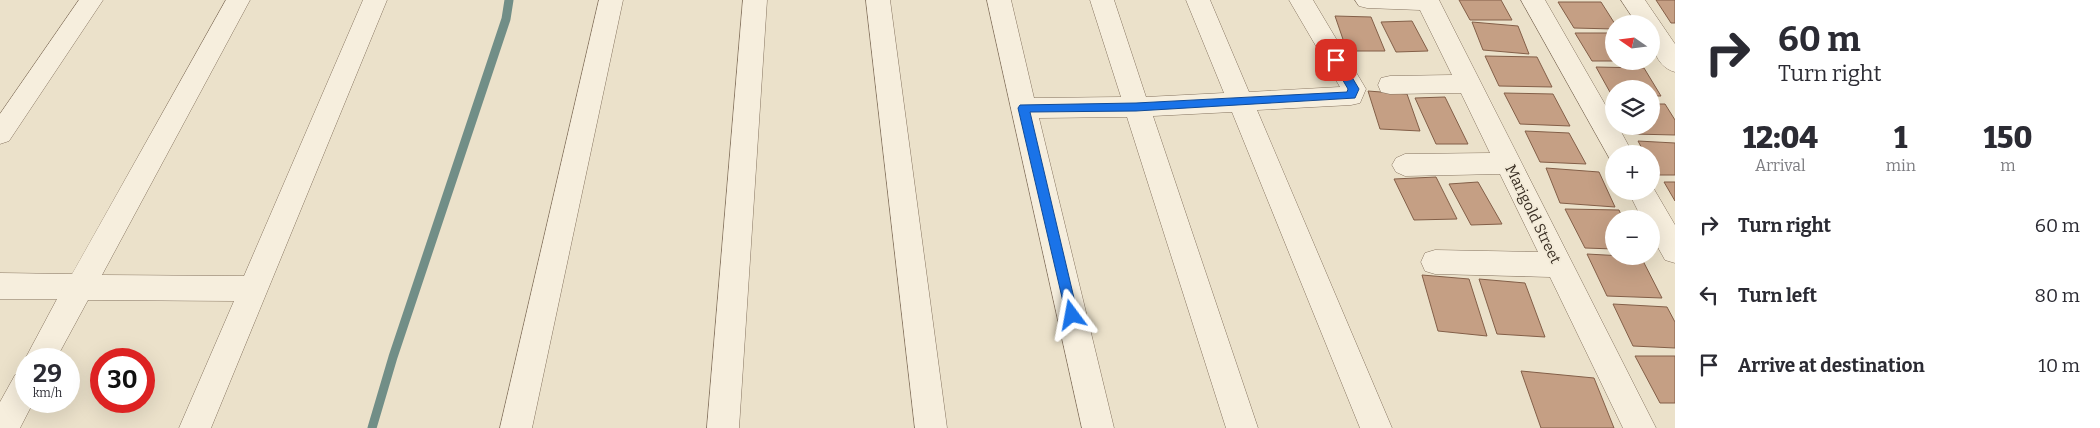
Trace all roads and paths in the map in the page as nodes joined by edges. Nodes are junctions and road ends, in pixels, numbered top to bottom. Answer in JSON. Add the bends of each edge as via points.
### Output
{"nodes":[{"id":1,"x":92,"y":0,"type":"edge"},
{"id":2,"x":238,"y":0,"type":"edge"},
{"id":3,"x":375,"y":0,"type":"edge"},
{"id":4,"x":611,"y":0,"type":"edge"},
{"id":5,"x":755,"y":0,"type":"edge"},
{"id":6,"x":878,"y":0,"type":"edge"},
{"id":7,"x":999,"y":0,"type":"edge"},
{"id":8,"x":1102,"y":0,"type":"edge"},
{"id":9,"x":1198,"y":0,"type":"edge"},
{"id":10,"x":1301,"y":0,"type":"edge"},
{"id":11,"x":1367,"y":0,"type":"edge"},
{"id":12,"x":1534,"y":0,"type":"edge"},
{"id":13,"x":1633,"y":0,"type":"edge"},
{"id":14,"x":1428,"y":1,"type":"edge"},
{"id":15,"x":1643,"y":15,"type":"edge"},
{"id":16,"x":1660,"y":40,"type":"edge"},
{"id":17,"x":1675,"y":63,"type":"edge"},
{"id":18,"x":1469,"y":84,"type":"junction"},
{"id":19,"x":1390,"y":85,"type":"dead end"},
{"id":20,"x":1239,"y":101,"type":"junction"},
{"id":21,"x":1136,"y":107,"type":"junction"},
{"id":22,"x":1024,"y":108,"type":"junction"},
{"id":23,"x":0,"y":134,"type":"edge"},
{"id":24,"x":1615,"y":145,"type":"edge"},
{"id":25,"x":1508,"y":163,"type":"junction"},
{"id":26,"x":1405,"y":165,"type":"dead end"},
{"id":27,"x":1646,"y":200,"type":"edge"},
{"id":28,"x":1675,"y":251,"type":"edge"},
{"id":29,"x":1435,"y":262,"type":"dead end"},
{"id":30,"x":1558,"y":264,"type":"junction"},
{"id":31,"x":0,"y":286,"type":"edge"},
{"id":32,"x":78,"y":287,"type":"junction"},
{"id":33,"x":254,"y":289,"type":"junction"},
{"id":34,"x":46,"y":348,"type":"edge"},
{"id":35,"x":15,"y":406,"type":"edge"},
{"id":36,"x":4,"y":428,"type":"edge"},
{"id":37,"x":195,"y":428,"type":"edge"},
{"id":38,"x":516,"y":428,"type":"edge"},
{"id":39,"x":723,"y":428,"type":"edge"},
{"id":40,"x":931,"y":428,"type":"edge"},
{"id":41,"x":1098,"y":428,"type":"edge"},
{"id":42,"x":1242,"y":428,"type":"edge"},
{"id":43,"x":1376,"y":428,"type":"edge"},
{"id":44,"x":1640,"y":428,"type":"edge"}],
"edges":[{"from":1,"to":23,"type":"street"},
{"from":2,"to":32,"type":"street"},
{"from":3,"to":33,"type":"street"},
{"from":4,"to":38,"type":"street"},
{"from":5,"to":39,"type":"street"},
{"from":6,"to":40,"type":"street"},
{"from":7,"to":22,"type":"street"},
{"from":8,"to":21,"type":"street"},
{"from":9,"to":20,"type":"street"},
{"from":10,"to":20,"type":"street","via":[[1354,89],[1351,96]]},
{"from":11,"to":14,"type":"street"},
{"from":12,"to":24,"type":"street"},
{"from":13,"to":15,"type":"street"},
{"from":14,"to":18,"type":"street","name":"Marigold Street"},
{"from":16,"to":17,"type":"street"},
{"from":18,"to":19,"type":"street"},
{"from":18,"to":25,"type":"street","name":"Marigold Street"},
{"from":20,"to":21,"type":"street"},
{"from":20,"to":43,"type":"street"},
{"from":21,"to":22,"type":"street"},
{"from":21,"to":42,"type":"street"},
{"from":22,"to":41,"type":"street"},
{"from":25,"to":26,"type":"street"},
{"from":25,"to":30,"type":"street","name":"Marigold Street"},
{"from":27,"to":28,"type":"street"},
{"from":29,"to":30,"type":"street"},
{"from":30,"to":44,"type":"street","name":"Marigold Street"},
{"from":31,"to":32,"type":"street"},
{"from":32,"to":33,"type":"street"},
{"from":32,"to":34,"type":"street"},
{"from":33,"to":37,"type":"street"},
{"from":35,"to":36,"type":"street"}]}
